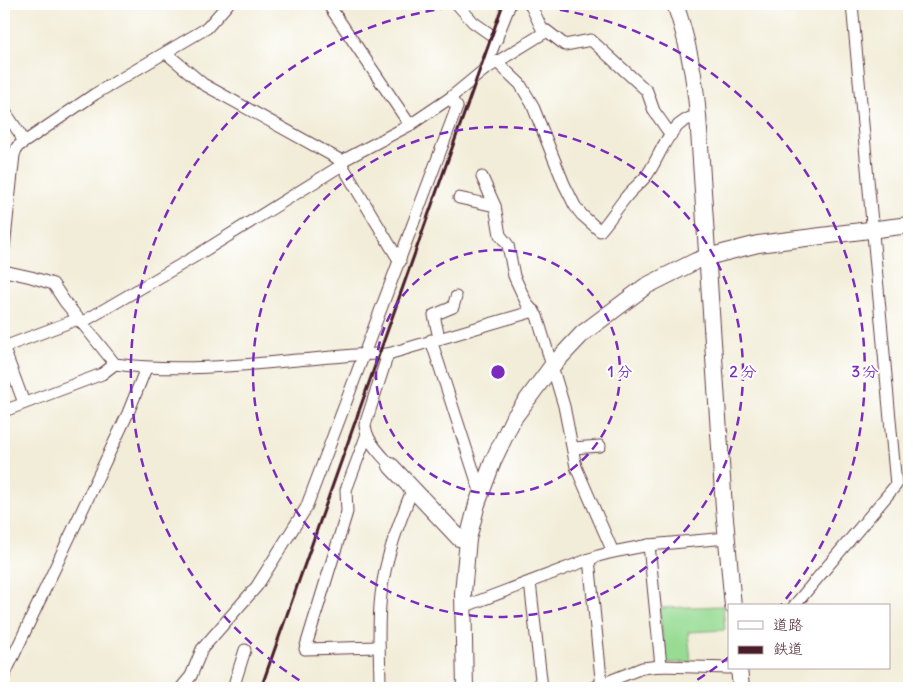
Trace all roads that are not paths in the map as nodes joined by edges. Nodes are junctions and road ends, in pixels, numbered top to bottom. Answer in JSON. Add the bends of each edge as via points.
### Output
{"nodes":[{"id":1,"x":228,"y":4,"type":"edge"},
{"id":2,"x":328,"y":4,"type":"edge"},
{"id":3,"x":457,"y":4,"type":"edge"},
{"id":4,"x":510,"y":4,"type":"edge"},
{"id":5,"x":530,"y":4,"type":"edge"},
{"id":6,"x":675,"y":4,"type":"edge"},
{"id":7,"x":852,"y":4,"type":"edge"},
{"id":8,"x":544,"y":33,"type":"junction"},
{"id":9,"x":497,"y":39,"type":"junction"},
{"id":10,"x":166,"y":53,"type":"junction"},
{"id":11,"x":497,"y":62,"type":"junction"},
{"id":12,"x":484,"y":70,"type":"junction"},
{"id":13,"x":450,"y":98,"type":"junction"},
{"id":14,"x":4,"y":110,"type":"edge"},
{"id":15,"x":698,"y":116,"type":"junction"},
{"id":16,"x":410,"y":125,"type":"junction"},
{"id":17,"x":671,"y":135,"type":"junction"},
{"id":18,"x":23,"y":142,"type":"junction"},
{"id":19,"x":9,"y":157,"type":"edge"},
{"id":20,"x":342,"y":163,"type":"junction"},
{"id":21,"x":482,"y":176,"type":"dead end"},
{"id":22,"x":459,"y":198,"type":"dead end"},
{"id":23,"x":494,"y":206,"type":"junction"},
{"id":24,"x":909,"y":225,"type":"edge"},
{"id":25,"x":873,"y":229,"type":"junction"},
{"id":26,"x":4,"y":248,"type":"edge"},
{"id":27,"x":707,"y":257,"type":"junction"},
{"id":28,"x":400,"y":262,"type":"junction"},
{"id":29,"x":4,"y":271,"type":"edge"},
{"id":30,"x":456,"y":297,"type":"dead end"},
{"id":31,"x":534,"y":311,"type":"junction"},
{"id":32,"x":80,"y":321,"type":"junction"},
{"id":33,"x":435,"y":339,"type":"junction"},
{"id":34,"x":4,"y":348,"type":"edge"},
{"id":35,"x":363,"y":354,"type":"junction"},
{"id":36,"x":388,"y":354,"type":"junction"},
{"id":37,"x":115,"y":364,"type":"junction"},
{"id":38,"x":552,"y":366,"type":"junction"},
{"id":39,"x":146,"y":368,"type":"junction"},
{"id":40,"x":24,"y":404,"type":"junction"},
{"id":41,"x":4,"y":411,"type":"edge"},
{"id":42,"x":367,"y":434,"type":"junction"},
{"id":43,"x":600,"y":446,"type":"dead end"},
{"id":44,"x":573,"y":448,"type":"junction"},
{"id":45,"x":391,"y":466,"type":"joint"},
{"id":46,"x":413,"y":488,"type":"junction"},
{"id":47,"x":481,"y":494,"type":"junction"},
{"id":48,"x":727,"y":538,"type":"junction"},
{"id":49,"x":468,"y":539,"type":"junction"},
{"id":50,"x":649,"y":545,"type":"junction"},
{"id":51,"x":613,"y":552,"type":"junction"},
{"id":52,"x":589,"y":559,"type":"junction"},
{"id":53,"x":530,"y":582,"type":"junction"},
{"id":54,"x":733,"y":604,"type":"edge"},
{"id":55,"x":796,"y":604,"type":"edge"},
{"id":56,"x":463,"y":607,"type":"junction"},
{"id":57,"x":379,"y":647,"type":"junction"},
{"id":58,"x":245,"y":650,"type":"dead end"},
{"id":59,"x":9,"y":652,"type":"edge"},
{"id":60,"x":661,"y":666,"type":"junction"},
{"id":61,"x":728,"y":668,"type":"edge"},
{"id":62,"x":739,"y":670,"type":"edge"},
{"id":63,"x":4,"y":676,"type":"edge"},
{"id":64,"x":599,"y":687,"type":"edge"},
{"id":65,"x":181,"y":688,"type":"edge"},
{"id":66,"x":233,"y":688,"type":"edge"},
{"id":67,"x":380,"y":688,"type":"edge"},
{"id":68,"x":465,"y":688,"type":"edge"},
{"id":69,"x":542,"y":688,"type":"edge"},
{"id":70,"x":742,"y":688,"type":"edge"}],
"edges":[{"from":1,"to":10,"type":"street","via":[[207,28]]},
{"from":2,"to":16,"type":"street"},
{"from":3,"to":9,"type":"street","via":[[472,22]]},
{"from":4,"to":9,"type":"street"},
{"from":5,"to":8,"type":"street"},
{"from":6,"to":15,"type":"street","via":[[692,66]]},
{"from":7,"to":25,"type":"street"},
{"from":8,"to":11,"type":"street"},
{"from":8,"to":17,"type":"street","via":[[566,45],[591,40],[647,91],[654,110]]},
{"from":9,"to":12,"type":"street"},
{"from":10,"to":18,"type":"street"},
{"from":10,"to":20,"type":"street","via":[[203,84]]},
{"from":11,"to":12,"type":"street"},
{"from":11,"to":17,"type":"street","via":[[520,84],[532,104],[575,206],[600,230],[648,174]]},
{"from":12,"to":13,"type":"street"},
{"from":13,"to":16,"type":"street"},
{"from":13,"to":28,"type":"street","via":[[457,107]]},
{"from":14,"to":18,"type":"street"},
{"from":15,"to":17,"type":"street","via":[[678,126]]},
{"from":15,"to":27,"type":"street"},
{"from":16,"to":20,"type":"street"},
{"from":18,"to":19,"type":"street"},
{"from":19,"to":26,"type":"street"},
{"from":20,"to":28,"type":"street"},
{"from":20,"to":32,"type":"street","via":[[194,257]]},
{"from":21,"to":23,"type":"street"},
{"from":22,"to":23,"type":"street"},
{"from":23,"to":31,"type":"street","via":[[500,235],[508,245],[514,276],[527,304]]},
{"from":24,"to":25,"type":"street"},
{"from":25,"to":27,"type":"street","via":[[758,244]]},
{"from":25,"to":55,"type":"street","via":[[896,485]]},
{"from":27,"to":38,"type":"street","via":[[646,286],[583,333]]},
{"from":27,"to":48,"type":"street"},
{"from":28,"to":35,"type":"street"},
{"from":29,"to":32,"type":"street","via":[[53,284]]},
{"from":30,"to":33,"type":"street","via":[[453,307],[434,315]]},
{"from":31,"to":33,"type":"street"},
{"from":31,"to":38,"type":"street"},
{"from":32,"to":34,"type":"street"},
{"from":32,"to":37,"type":"street"},
{"from":33,"to":36,"type":"street"},
{"from":33,"to":47,"type":"street"},
{"from":34,"to":40,"type":"street"},
{"from":35,"to":36,"type":"street"},
{"from":35,"to":39,"type":"street","via":[[257,364]]},
{"from":35,"to":65,"type":"street","via":[[306,508],[257,586],[202,649],[191,676]]},
{"from":36,"to":42,"type":"street","via":[[366,425]]},
{"from":37,"to":39,"type":"street"},
{"from":37,"to":40,"type":"street","via":[[102,374]]},
{"from":38,"to":44,"type":"street"},
{"from":38,"to":47,"type":"street","via":[[513,418]]},
{"from":39,"to":59,"type":"street","via":[[128,413]]},
{"from":40,"to":41,"type":"street"},
{"from":42,"to":45,"type":"street"},
{"from":42,"to":57,"type":"street","via":[[346,490],[347,512],[305,649]]},
{"from":43,"to":44,"type":"street"},
{"from":44,"to":51,"type":"street","via":[[576,467]]},
{"from":45,"to":46,"type":"street"},
{"from":46,"to":49,"type":"street","via":[[460,538]]},
{"from":46,"to":57,"type":"street","via":[[387,563],[381,596]]},
{"from":47,"to":49,"type":"street"},
{"from":48,"to":50,"type":"street"},
{"from":48,"to":54,"type":"street"},
{"from":49,"to":56,"type":"street"},
{"from":50,"to":51,"type":"street"},
{"from":50,"to":60,"type":"street"},
{"from":51,"to":52,"type":"street"},
{"from":52,"to":53,"type":"street"},
{"from":52,"to":64,"type":"street"},
{"from":53,"to":56,"type":"street"},
{"from":53,"to":69,"type":"street"},
{"from":56,"to":68,"type":"street"},
{"from":57,"to":67,"type":"street"},
{"from":58,"to":66,"type":"street"},
{"from":59,"to":63,"type":"street"},
{"from":60,"to":61,"type":"street"},
{"from":60,"to":64,"type":"street","via":[[642,668]]},
{"from":62,"to":70,"type":"street"}]}
